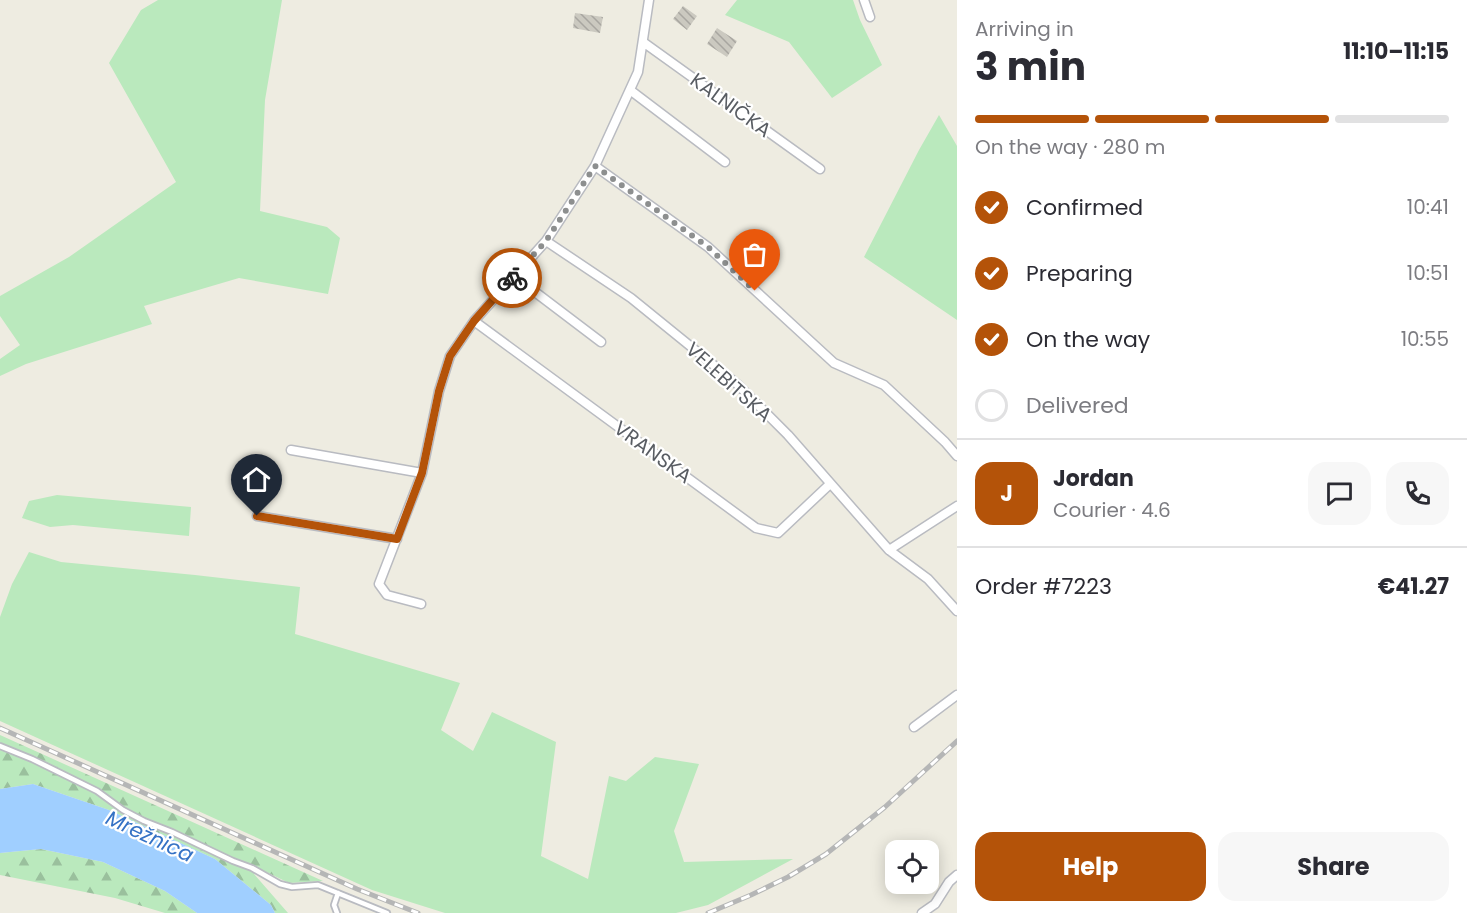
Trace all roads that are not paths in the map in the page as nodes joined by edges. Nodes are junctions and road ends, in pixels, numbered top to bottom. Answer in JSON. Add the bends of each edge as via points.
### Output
{"nodes":[{"id":1,"x":649,"y":0,"type":"edge"},
{"id":2,"x":864,"y":0,"type":"edge"},
{"id":3,"x":870,"y":17,"type":"dead end"},
{"id":4,"x":643,"y":42,"type":"junction"},
{"id":5,"x":630,"y":90,"type":"junction"},
{"id":6,"x":725,"y":162,"type":"dead end"},
{"id":7,"x":595,"y":166,"type":"junction"},
{"id":8,"x":820,"y":169,"type":"dead end"},
{"id":9,"x":546,"y":241,"type":"junction"},
{"id":10,"x":514,"y":276,"type":"junction"},
{"id":11,"x":474,"y":321,"type":"junction"},
{"id":12,"x":601,"y":342,"type":"dead end"},
{"id":13,"x":291,"y":450,"type":"dead end"},
{"id":14,"x":957,"y":456,"type":"edge"},
{"id":15,"x":422,"y":473,"type":"junction"},
{"id":16,"x":830,"y":484,"type":"junction"},
{"id":17,"x":957,"y":506,"type":"edge"},
{"id":18,"x":257,"y":516,"type":"dead end"},
{"id":19,"x":397,"y":539,"type":"junction"},
{"id":20,"x":889,"y":550,"type":"junction"},
{"id":21,"x":421,"y":604,"type":"dead end"},
{"id":22,"x":957,"y":611,"type":"edge"},
{"id":23,"x":957,"y":695,"type":"edge"},
{"id":24,"x":914,"y":727,"type":"dead end"},
{"id":25,"x":0,"y":746,"type":"edge"},
{"id":26,"x":957,"y":875,"type":"edge"},
{"id":27,"x":338,"y":893,"type":"junction"},
{"id":28,"x":337,"y":913,"type":"edge"},
{"id":29,"x":387,"y":913,"type":"edge"},
{"id":30,"x":922,"y":913,"type":"edge"}],
"edges":[{"from":1,"to":4,"type":"street"},
{"from":2,"to":3,"type":"street"},
{"from":4,"to":5,"type":"street","via":[[638,72]]},
{"from":4,"to":8,"type":"street","name":"KALNIČKA"},
{"from":5,"to":6,"type":"street"},
{"from":5,"to":7,"type":"street"},
{"from":7,"to":9,"type":"street"},
{"from":7,"to":14,"type":"street","via":[[708,247],[834,363],[884,385]]},
{"from":9,"to":10,"type":"street"},
{"from":9,"to":16,"type":"street","name":"VELEBITSKA","via":[[632,298],[737,384]]},
{"from":10,"to":11,"type":"street"},
{"from":10,"to":12,"type":"street"},
{"from":11,"to":15,"type":"street","via":[[450,356]]},
{"from":11,"to":16,"type":"street","name":"VRANSKA","via":[[756,528],[778,533]]},
{"from":13,"to":15,"type":"street"},
{"from":15,"to":19,"type":"street"},
{"from":16,"to":20,"type":"street","name":"VELEBITSKA"},
{"from":17,"to":20,"type":"street"},
{"from":18,"to":19,"type":"street"},
{"from":19,"to":21,"type":"street","via":[[379,584],[387,595]]},
{"from":20,"to":22,"type":"street","name":"VELEBITSKA","via":[[928,579]]},
{"from":23,"to":24,"type":"street"},
{"from":25,"to":27,"type":"lane","via":[[97,791],[144,821],[280,884],[318,885]]},
{"from":26,"to":30,"type":"street"},
{"from":27,"to":28,"type":"lane","via":[[334,905]]},
{"from":27,"to":29,"type":"lane"}]}
